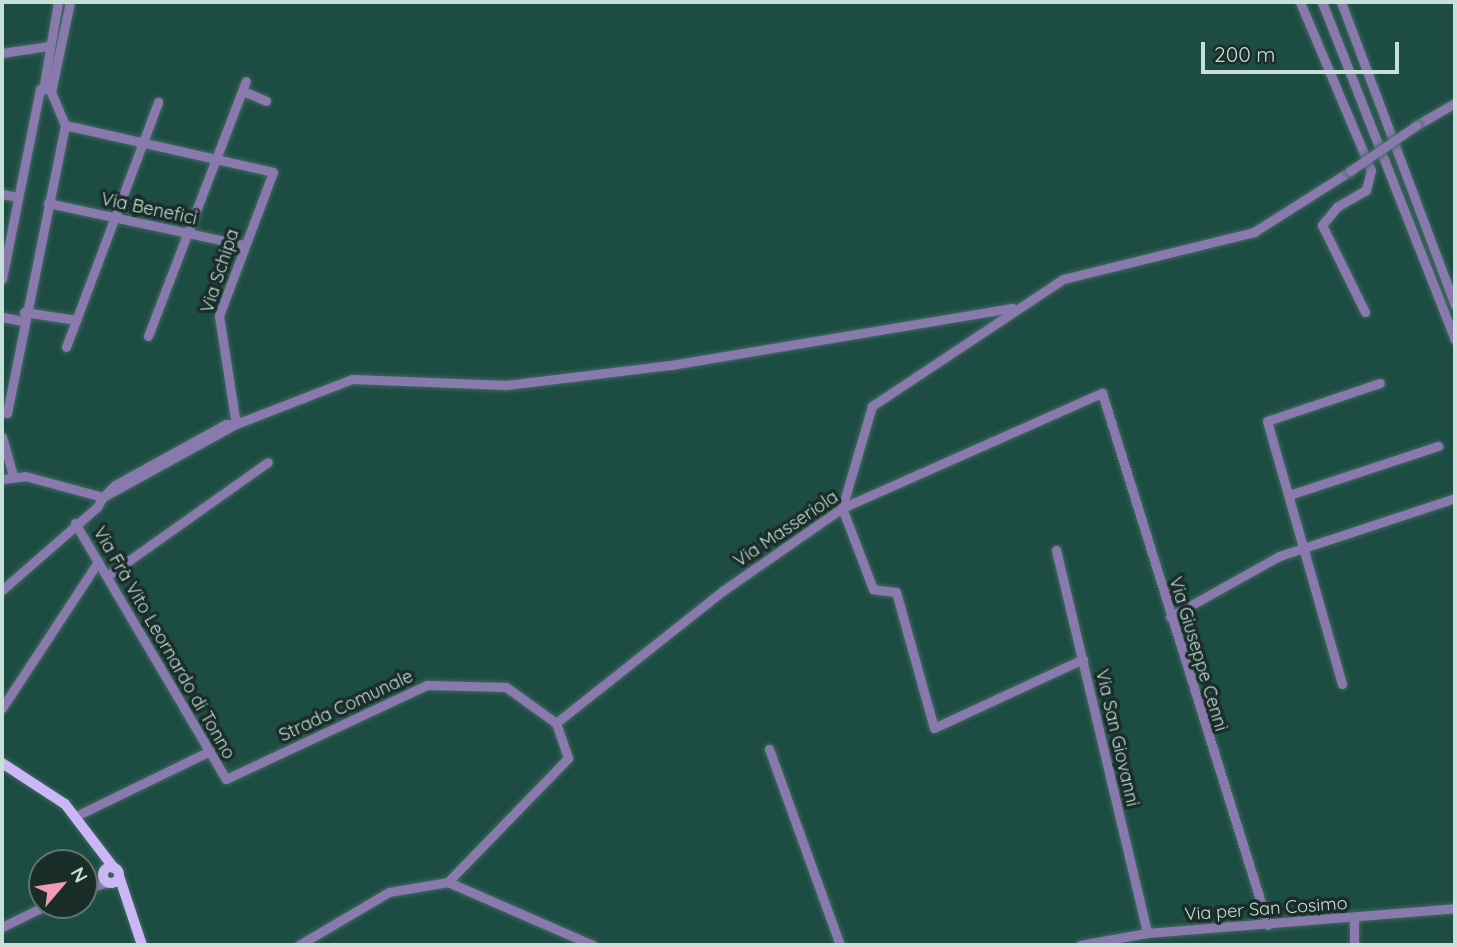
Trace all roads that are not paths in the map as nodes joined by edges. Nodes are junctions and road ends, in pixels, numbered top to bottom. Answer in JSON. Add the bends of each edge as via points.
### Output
{"nodes":[{"id":1,"x":58,"y":2,"type":"edge"},
{"id":2,"x":70,"y":2,"type":"edge"},
{"id":3,"x":1300,"y":2,"type":"edge"},
{"id":4,"x":1322,"y":2,"type":"edge"},
{"id":5,"x":1341,"y":2,"type":"edge"},
{"id":6,"x":49,"y":46,"type":"junction"},
{"id":7,"x":2,"y":53,"type":"edge"},
{"id":8,"x":246,"y":81,"type":"dead end"},
{"id":9,"x":40,"y":89,"type":"junction"},
{"id":10,"x":243,"y":91,"type":"junction"},
{"id":11,"x":51,"y":92,"type":"junction"},
{"id":12,"x":266,"y":101,"type":"dead end"},
{"id":13,"x":158,"y":102,"type":"dead end"},
{"id":14,"x":1455,"y":103,"type":"edge"},
{"id":15,"x":65,"y":125,"type":"junction"},
{"id":16,"x":143,"y":143,"type":"junction"},
{"id":17,"x":216,"y":161,"type":"junction"},
{"id":18,"x":2,"y":194,"type":"edge"},
{"id":19,"x":17,"y":197,"type":"junction"},
{"id":20,"x":48,"y":203,"type":"junction"},
{"id":21,"x":115,"y":218,"type":"junction"},
{"id":22,"x":188,"y":233,"type":"junction"},
{"id":23,"x":244,"y":245,"type":"junction"},
{"id":24,"x":2,"y":279,"type":"edge"},
{"id":25,"x":1455,"y":305,"type":"edge"},
{"id":26,"x":1012,"y":308,"type":"junction"},
{"id":27,"x":1365,"y":312,"type":"dead end"},
{"id":28,"x":23,"y":316,"type":"junction"},
{"id":29,"x":2,"y":317,"type":"edge"},
{"id":30,"x":76,"y":320,"type":"junction"},
{"id":31,"x":148,"y":336,"type":"dead end"},
{"id":32,"x":1455,"y":340,"type":"edge"},
{"id":33,"x":66,"y":347,"type":"dead end"},
{"id":34,"x":1380,"y":383,"type":"dead end"},
{"id":35,"x":1102,"y":393,"type":"joint"},
{"id":36,"x":2,"y":411,"type":"edge"},
{"id":37,"x":236,"y":424,"type":"junction"},
{"id":38,"x":2,"y":437,"type":"edge"},
{"id":39,"x":1438,"y":446,"type":"dead end"},
{"id":40,"x":268,"y":462,"type":"dead end"},
{"id":41,"x":13,"y":475,"type":"junction"},
{"id":42,"x":2,"y":479,"type":"edge"},
{"id":43,"x":1289,"y":495,"type":"junction"},
{"id":44,"x":103,"y":497,"type":"junction"},
{"id":45,"x":1455,"y":498,"type":"edge"},
{"id":46,"x":842,"y":508,"type":"junction"},
{"id":47,"x":75,"y":523,"type":"junction"},
{"id":48,"x":1305,"y":547,"type":"junction"},
{"id":49,"x":1056,"y":551,"type":"dead end"},
{"id":50,"x":99,"y":562,"type":"junction"},
{"id":51,"x":107,"y":576,"type":"junction"},
{"id":52,"x":2,"y":590,"type":"edge"},
{"id":53,"x":1170,"y":617,"type":"junction"},
{"id":54,"x":1083,"y":659,"type":"junction"},
{"id":55,"x":1342,"y":684,"type":"dead end"},
{"id":56,"x":2,"y":708,"type":"edge"},
{"id":57,"x":556,"y":723,"type":"junction"},
{"id":58,"x":769,"y":749,"type":"dead end"},
{"id":59,"x":210,"y":751,"type":"junction"},
{"id":60,"x":2,"y":763,"type":"edge"},
{"id":61,"x":226,"y":779,"type":"joint"},
{"id":62,"x":76,"y":816,"type":"junction"},
{"id":63,"x":111,"y":875,"type":"junction"},
{"id":64,"x":448,"y":882,"type":"junction"},
{"id":65,"x":98,"y":883,"type":"edge"},
{"id":66,"x":1455,"y":908,"type":"edge"},
{"id":67,"x":28,"y":914,"type":"edge"},
{"id":68,"x":1354,"y":919,"type":"junction"},
{"id":69,"x":1268,"y":925,"type":"junction"},
{"id":70,"x":2,"y":927,"type":"edge"},
{"id":71,"x":1147,"y":933,"type":"junction"},
{"id":72,"x":576,"y":942,"type":"edge"},
{"id":73,"x":142,"y":945,"type":"edge"},
{"id":74,"x":299,"y":945,"type":"edge"},
{"id":75,"x":593,"y":945,"type":"edge"},
{"id":76,"x":840,"y":945,"type":"edge"},
{"id":77,"x":1080,"y":945,"type":"edge"},
{"id":78,"x":1354,"y":945,"type":"edge"}],
"edges":[{"from":1,"to":6,"type":"street"},
{"from":2,"to":11,"type":"street"},
{"from":3,"to":27,"type":"street","via":[[1371,170],[1366,190],[1337,207],[1322,225]]},
{"from":4,"to":32,"type":"street"},
{"from":5,"to":25,"type":"street"},
{"from":6,"to":7,"type":"street"},
{"from":6,"to":9,"type":"street"},
{"from":8,"to":10,"type":"street"},
{"from":9,"to":11,"type":"street"},
{"from":9,"to":19,"type":"street"},
{"from":10,"to":12,"type":"street"},
{"from":10,"to":17,"type":"street"},
{"from":11,"to":15,"type":"street"},
{"from":13,"to":16,"type":"street"},
{"from":14,"to":26,"type":"street","bridge":true,"via":[[1254,232],[1097,268]]},
{"from":15,"to":16,"type":"street"},
{"from":15,"to":20,"type":"street"},
{"from":16,"to":17,"type":"street"},
{"from":16,"to":21,"type":"street"},
{"from":17,"to":22,"type":"street"},
{"from":17,"to":23,"type":"street","name":"Via Schipa","via":[[273,172]]},
{"from":18,"to":19,"type":"street"},
{"from":19,"to":24,"type":"street"},
{"from":20,"to":21,"type":"street","name":"Via Benefici"},
{"from":20,"to":28,"type":"street"},
{"from":21,"to":22,"type":"street","name":"Via Benefici"},
{"from":21,"to":30,"type":"street"},
{"from":22,"to":23,"type":"street","name":"Via Benefici"},
{"from":22,"to":31,"type":"street"},
{"from":23,"to":37,"type":"street","name":"Via Schipa","via":[[219,316]]},
{"from":26,"to":37,"type":"street","via":[[671,365],[507,385],[352,379]]},
{"from":26,"to":46,"type":"street","via":[[872,406]]},
{"from":28,"to":29,"type":"street"},
{"from":28,"to":30,"type":"street"},
{"from":28,"to":36,"type":"street","via":[[7,413]]},
{"from":30,"to":33,"type":"street"},
{"from":34,"to":43,"type":"street","via":[[1267,421]]},
{"from":35,"to":46,"type":"street","name":"Via Masseriola"},
{"from":35,"to":53,"type":"street","name":"Via Giuseppe Cenni"},
{"from":37,"to":44,"type":"street"},
{"from":38,"to":41,"type":"street"},
{"from":39,"to":43,"type":"street"},
{"from":40,"to":51,"type":"street"},
{"from":41,"to":42,"type":"street"},
{"from":41,"to":44,"type":"street"},
{"from":43,"to":48,"type":"street"},
{"from":44,"to":47,"type":"street"},
{"from":45,"to":48,"type":"street"},
{"from":46,"to":54,"type":"street","via":[[873,589],[896,592],[937,730]]},
{"from":46,"to":57,"type":"street","name":"Via Masseriola","via":[[724,590]]},
{"from":47,"to":50,"type":"street","name":"Via Frà Vito Leornardo di Tonno"},
{"from":47,"to":52,"type":"street"},
{"from":48,"to":53,"type":"street"},
{"from":48,"to":55,"type":"street"},
{"from":49,"to":54,"type":"street","name":"Via San Giovanni"},
{"from":50,"to":51,"type":"street","name":"Via Frà Vito Leornardo di Tonno"},
{"from":50,"to":56,"type":"street"},
{"from":51,"to":59,"type":"street","name":"Via Frà Vito Leornardo di Tonno"},
{"from":53,"to":69,"type":"street","name":"Via Giuseppe Cenni"},
{"from":54,"to":71,"type":"street","name":"Via San Giovanni"},
{"from":57,"to":61,"type":"street","name":"Strada Comunale","via":[[506,687],[427,685]]},
{"from":57,"to":64,"type":"street","via":[[568,758]]},
{"from":58,"to":76,"type":"street"},
{"from":59,"to":61,"type":"street","name":"Via Frà Vito Leornardo di Tonno"},
{"from":59,"to":62,"type":"street"},
{"from":60,"to":62,"type":"main road","via":[[35,780]]},
{"from":62,"to":63,"type":"main road","via":[[104,849]]},
{"from":63,"to":65,"type":"street"},
{"from":63,"to":73,"type":"main road","via":[[129,895]]},
{"from":64,"to":72,"type":"street"},
{"from":64,"to":74,"type":"street","via":[[390,892]]},
{"from":66,"to":68,"type":"street","name":"Via per San Cosimo"},
{"from":67,"to":70,"type":"street"},
{"from":68,"to":69,"type":"street","name":"Via per San Cosimo"},
{"from":68,"to":78,"type":"street"},
{"from":69,"to":71,"type":"street","name":"Via per San Cosimo"},
{"from":71,"to":77,"type":"street","name":"Via per San Cosimo"},
{"from":72,"to":75,"type":"street"}]}
